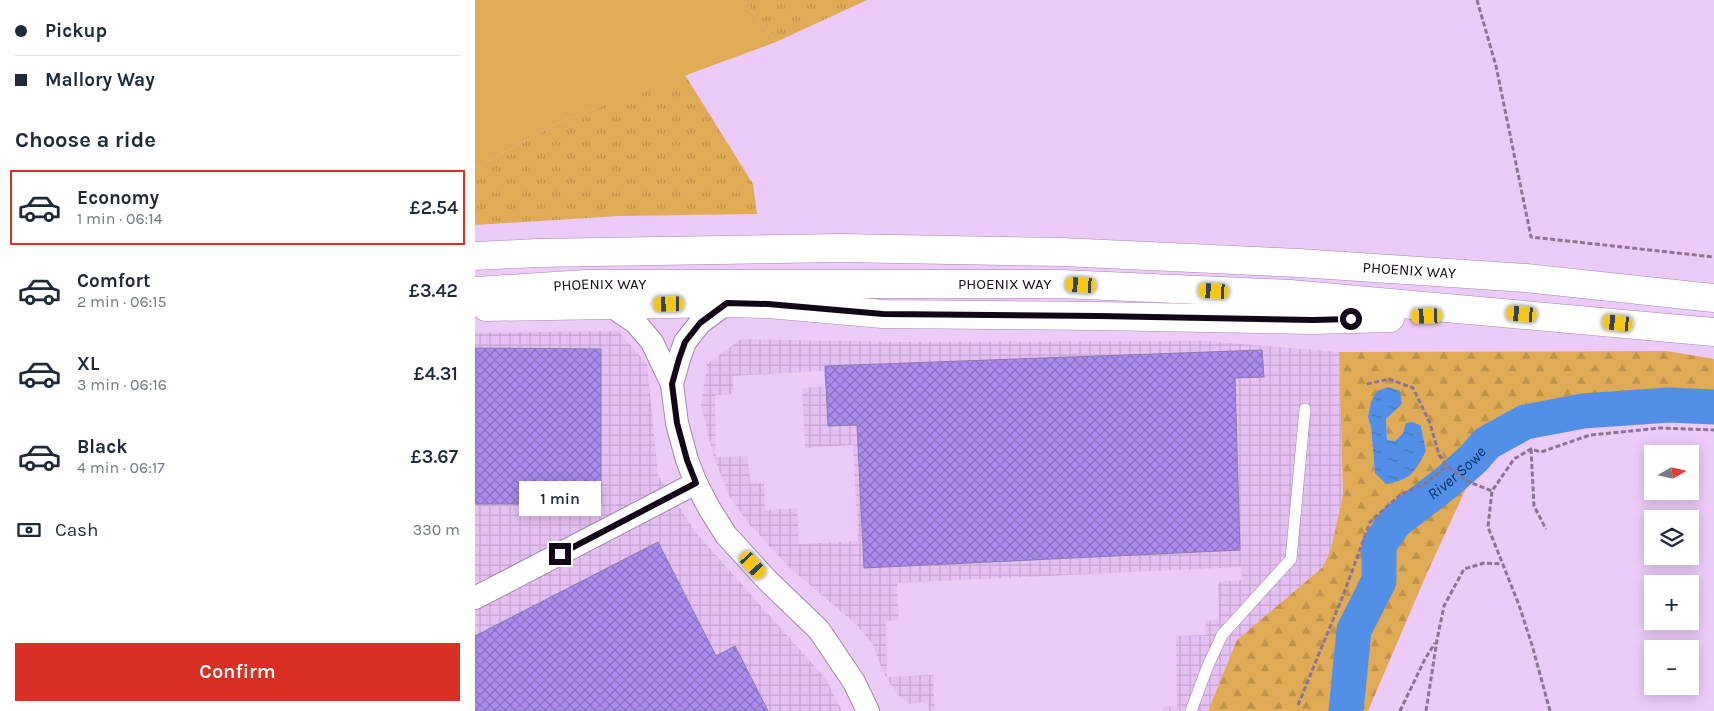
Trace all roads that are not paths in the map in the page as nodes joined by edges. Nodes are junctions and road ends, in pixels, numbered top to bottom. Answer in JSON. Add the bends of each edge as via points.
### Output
{"nodes":[{"id":1,"x":475,"y":256,"type":"edge"},
{"id":2,"x":475,"y":291,"type":"edge"},
{"id":3,"x":1714,"y":298,"type":"edge"},
{"id":4,"x":727,"y":303,"type":"junction"},
{"id":5,"x":611,"y":306,"type":"junction"},
{"id":6,"x":475,"y":307,"type":"edge"},
{"id":7,"x":1522,"y":314,"type":"junction"},
{"id":8,"x":1714,"y":332,"type":"edge"},
{"id":9,"x":672,"y":384,"type":"junction"},
{"id":10,"x":1305,"y":409,"type":"dead end"},
{"id":11,"x":696,"y":483,"type":"junction"},
{"id":12,"x":475,"y":598,"type":"edge"},
{"id":13,"x":867,"y":711,"type":"edge"},
{"id":14,"x":1191,"y":711,"type":"edge"}],
"edges":[{"from":1,"to":3,"type":"highway","name":"PHOENIX WAY","via":[[841,248],[1062,252],[1516,277]]},
{"from":2,"to":7,"type":"highway","name":"PHOENIX WAY","via":[[596,284],[1062,284],[1290,294]]},
{"from":4,"to":5,"type":"highway"},
{"from":4,"to":7,"type":"highway","via":[[883,314],[1313,320]]},
{"from":4,"to":9,"type":"street","via":[[700,323],[685,342]]},
{"from":5,"to":6,"type":"highway"},
{"from":5,"to":9,"type":"street","via":[[635,322],[652,342]]},
{"from":7,"to":8,"type":"highway","name":"PHOENIX WAY"},
{"from":9,"to":11,"type":"street","via":[[677,423]]},
{"from":10,"to":14,"type":"lane","via":[[1291,559],[1223,635]]},
{"from":11,"to":12,"type":"street"},
{"from":11,"to":13,"type":"street","via":[[727,536],[819,630],[855,682]]}]}
